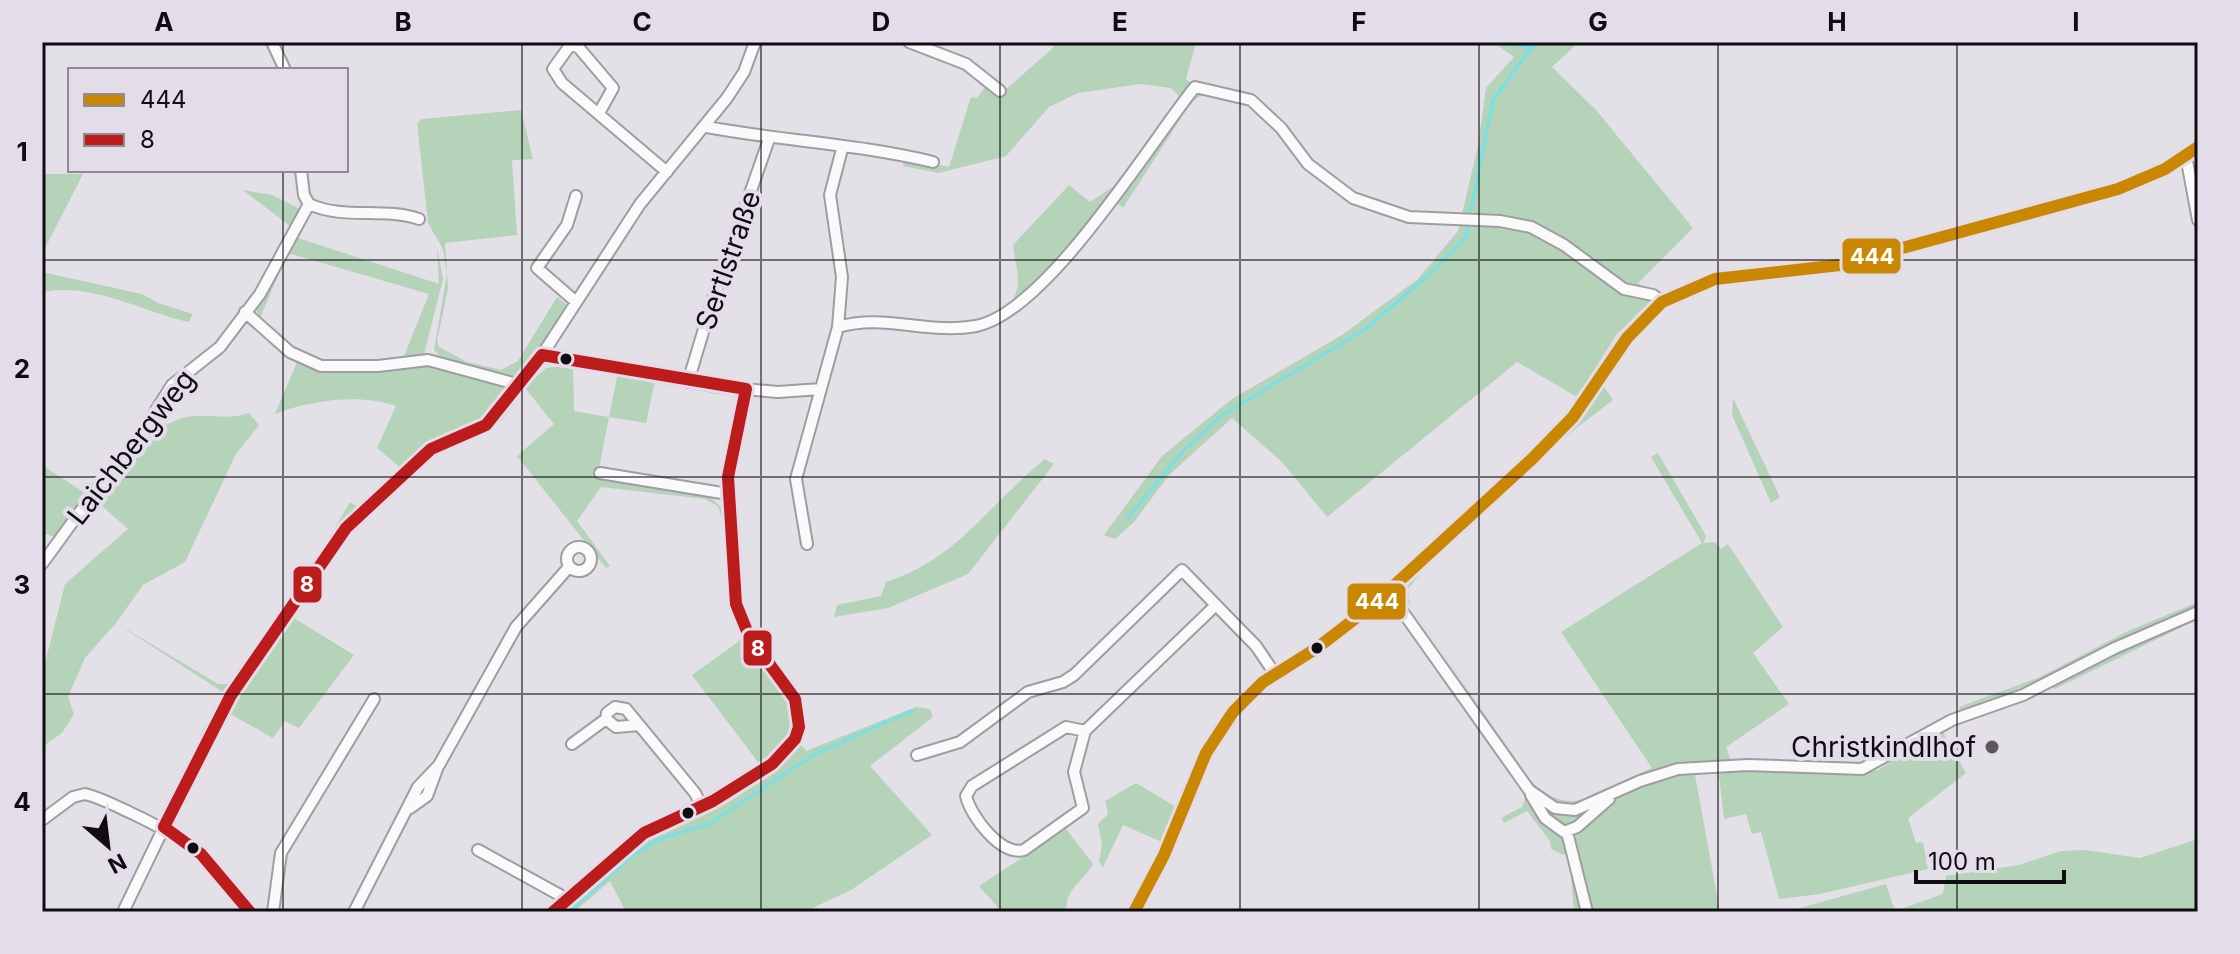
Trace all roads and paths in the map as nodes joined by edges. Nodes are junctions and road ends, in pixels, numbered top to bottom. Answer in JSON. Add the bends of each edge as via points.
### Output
{"nodes":[{"id":1,"x":272,"y":42,"type":"edge"},
{"id":2,"x":755,"y":42,"type":"edge"},
{"id":3,"x":909,"y":42,"type":"edge"},
{"id":4,"x":284,"y":68,"type":"edge"},
{"id":5,"x":1000,"y":91,"type":"dead end"},
{"id":6,"x":599,"y":113,"type":"junction"},
{"id":7,"x":707,"y":127,"type":"junction"},
{"id":8,"x":769,"y":139,"type":"junction"},
{"id":9,"x":2198,"y":147,"type":"edge"},
{"id":10,"x":842,"y":149,"type":"junction"},
{"id":11,"x":2186,"y":156,"type":"junction"},
{"id":12,"x":933,"y":162,"type":"dead end"},
{"id":13,"x":301,"y":172,"type":"edge"},
{"id":14,"x":667,"y":172,"type":"junction"},
{"id":15,"x":576,"y":196,"type":"dead end"},
{"id":16,"x":309,"y":204,"type":"junction"},
{"id":17,"x":419,"y":219,"type":"dead end"},
{"id":18,"x":2198,"y":220,"type":"edge"},
{"id":19,"x":575,"y":301,"type":"junction"},
{"id":20,"x":1662,"y":302,"type":"junction"},
{"id":21,"x":245,"y":312,"type":"junction"},
{"id":22,"x":838,"y":327,"type":"junction"},
{"id":23,"x":542,"y":355,"type":"junction"},
{"id":24,"x":688,"y":382,"type":"junction"},
{"id":25,"x":520,"y":385,"type":"junction"},
{"id":26,"x":746,"y":389,"type":"junction"},
{"id":27,"x":821,"y":389,"type":"junction"},
{"id":28,"x":600,"y":473,"type":"dead end"},
{"id":29,"x":728,"y":494,"type":"junction"},
{"id":30,"x":807,"y":544,"type":"dead end"},
{"id":31,"x":42,"y":564,"type":"edge"},
{"id":32,"x":569,"y":567,"type":"dead end"},
{"id":33,"x":1388,"y":591,"type":"junction"},
{"id":34,"x":1216,"y":605,"type":"junction"},
{"id":35,"x":2198,"y":612,"type":"edge"},
{"id":36,"x":1275,"y":674,"type":"junction"},
{"id":37,"x":374,"y":699,"type":"dead end"},
{"id":38,"x":606,"y":719,"type":"junction"},
{"id":39,"x":639,"y":725,"type":"junction"},
{"id":40,"x":1085,"y":731,"type":"junction"},
{"id":41,"x":572,"y":744,"type":"dead end"},
{"id":42,"x":917,"y":755,"type":"dead end"},
{"id":43,"x":1529,"y":790,"type":"junction"},
{"id":44,"x":1617,"y":792,"type":"junction"},
{"id":45,"x":702,"y":807,"type":"junction"},
{"id":46,"x":42,"y":820,"type":"edge"},
{"id":47,"x":164,"y":827,"type":"junction"},
{"id":48,"x":1567,"y":832,"type":"junction"},
{"id":49,"x":478,"y":850,"type":"dead end"},
{"id":50,"x":567,"y":899,"type":"junction"},
{"id":51,"x":123,"y":912,"type":"edge"},
{"id":52,"x":250,"y":912,"type":"edge"},
{"id":53,"x":273,"y":912,"type":"edge"},
{"id":54,"x":354,"y":912,"type":"edge"},
{"id":55,"x":553,"y":912,"type":"edge"},
{"id":56,"x":1134,"y":912,"type":"edge"},
{"id":57,"x":1587,"y":912,"type":"edge"}],
"edges":[{"from":1,"to":4,"type":"street"},
{"from":2,"to":7,"type":"street","via":[[744,72]]},
{"from":3,"to":5,"type":"street","via":[[966,64]]},
{"from":6,"to":6,"type":"street","via":[[556,76],[553,69],[566,47],[579,48],[613,88]]},
{"from":6,"to":14,"type":"street"},
{"from":7,"to":8,"type":"street"},
{"from":7,"to":14,"type":"street"},
{"from":8,"to":10,"type":"street"},
{"from":8,"to":24,"type":"street","name":"Sertlstraße"},
{"from":9,"to":11,"type":"street"},
{"from":10,"to":12,"type":"street"},
{"from":10,"to":22,"type":"street","via":[[830,195],[842,277]]},
{"from":11,"to":18,"type":"street"},
{"from":11,"to":20,"type":"street","via":[[2091,197],[1840,265],[1715,279]]},
{"from":13,"to":16,"type":"street"},
{"from":14,"to":19,"type":"street"},
{"from":15,"to":19,"type":"street","via":[[567,225],[537,268]]},
{"from":16,"to":17,"type":"street"},
{"from":16,"to":21,"type":"street","name":"Laichbergweg"},
{"from":19,"to":23,"type":"street"},
{"from":20,"to":22,"type":"street","via":[[1624,289],[1538,230],[1517,223],[1409,217],[1353,198],[1308,164],[1251,100],[1195,87],[1102,214],[1010,311],[989,323],[959,328],[864,321]]},
{"from":20,"to":33,"type":"street","via":[[1627,338],[1561,431]]},
{"from":21,"to":25,"type":"street","via":[[290,352],[321,366],[428,360]]},
{"from":21,"to":31,"type":"street","name":"Laichbergweg","via":[[220,347],[172,385],[127,456]]},
{"from":22,"to":27,"type":"street"},
{"from":23,"to":24,"type":"street"},
{"from":23,"to":25,"type":"street"},
{"from":24,"to":26,"type":"street"},
{"from":25,"to":47,"type":"street","via":[[486,425],[431,449],[346,528],[231,695]]},
{"from":26,"to":27,"type":"street"},
{"from":26,"to":29,"type":"street","via":[[730,455]]},
{"from":27,"to":30,"type":"street","via":[[796,479]]},
{"from":28,"to":29,"type":"street"},
{"from":29,"to":45,"type":"street","via":[[736,604],[742,622],[795,699],[800,719],[795,739],[784,752]]},
{"from":32,"to":54,"type":"street","via":[[516,627],[427,796],[410,808]]},
{"from":33,"to":36,"type":"street","via":[[1338,633]]},
{"from":33,"to":43,"type":"street"},
{"from":34,"to":36,"type":"street"},
{"from":34,"to":40,"type":"street"},
{"from":34,"to":42,"type":"street","via":[[1182,570],[1074,675],[1028,692],[960,742]]},
{"from":35,"to":44,"type":"street","via":[[2023,695],[1952,720],[1862,769],[1697,767],[1657,774]]},
{"from":36,"to":56,"type":"street","via":[[1214,738]]},
{"from":37,"to":53,"type":"street","via":[[281,853]]},
{"from":38,"to":39,"type":"street","via":[[616,727]]},
{"from":38,"to":39,"type":"street","via":[[611,709],[622,707]]},
{"from":38,"to":41,"type":"street"},
{"from":39,"to":45,"type":"street"},
{"from":40,"to":40,"type":"street","via":[[1066,727],[1055,732],[972,786],[966,796],[969,807],[1004,849],[1024,850],[1083,808],[1074,772]]},
{"from":43,"to":44,"type":"street","via":[[1568,810]]},
{"from":43,"to":48,"type":"street","via":[[1545,818]]},
{"from":44,"to":48,"type":"street"},
{"from":45,"to":50,"type":"street","via":[[644,833]]},
{"from":46,"to":47,"type":"street","via":[[85,794]]},
{"from":47,"to":51,"type":"street"},
{"from":47,"to":52,"type":"street","via":[[194,847]]},
{"from":48,"to":57,"type":"street"},
{"from":49,"to":50,"type":"street"},
{"from":50,"to":55,"type":"street"}]}
